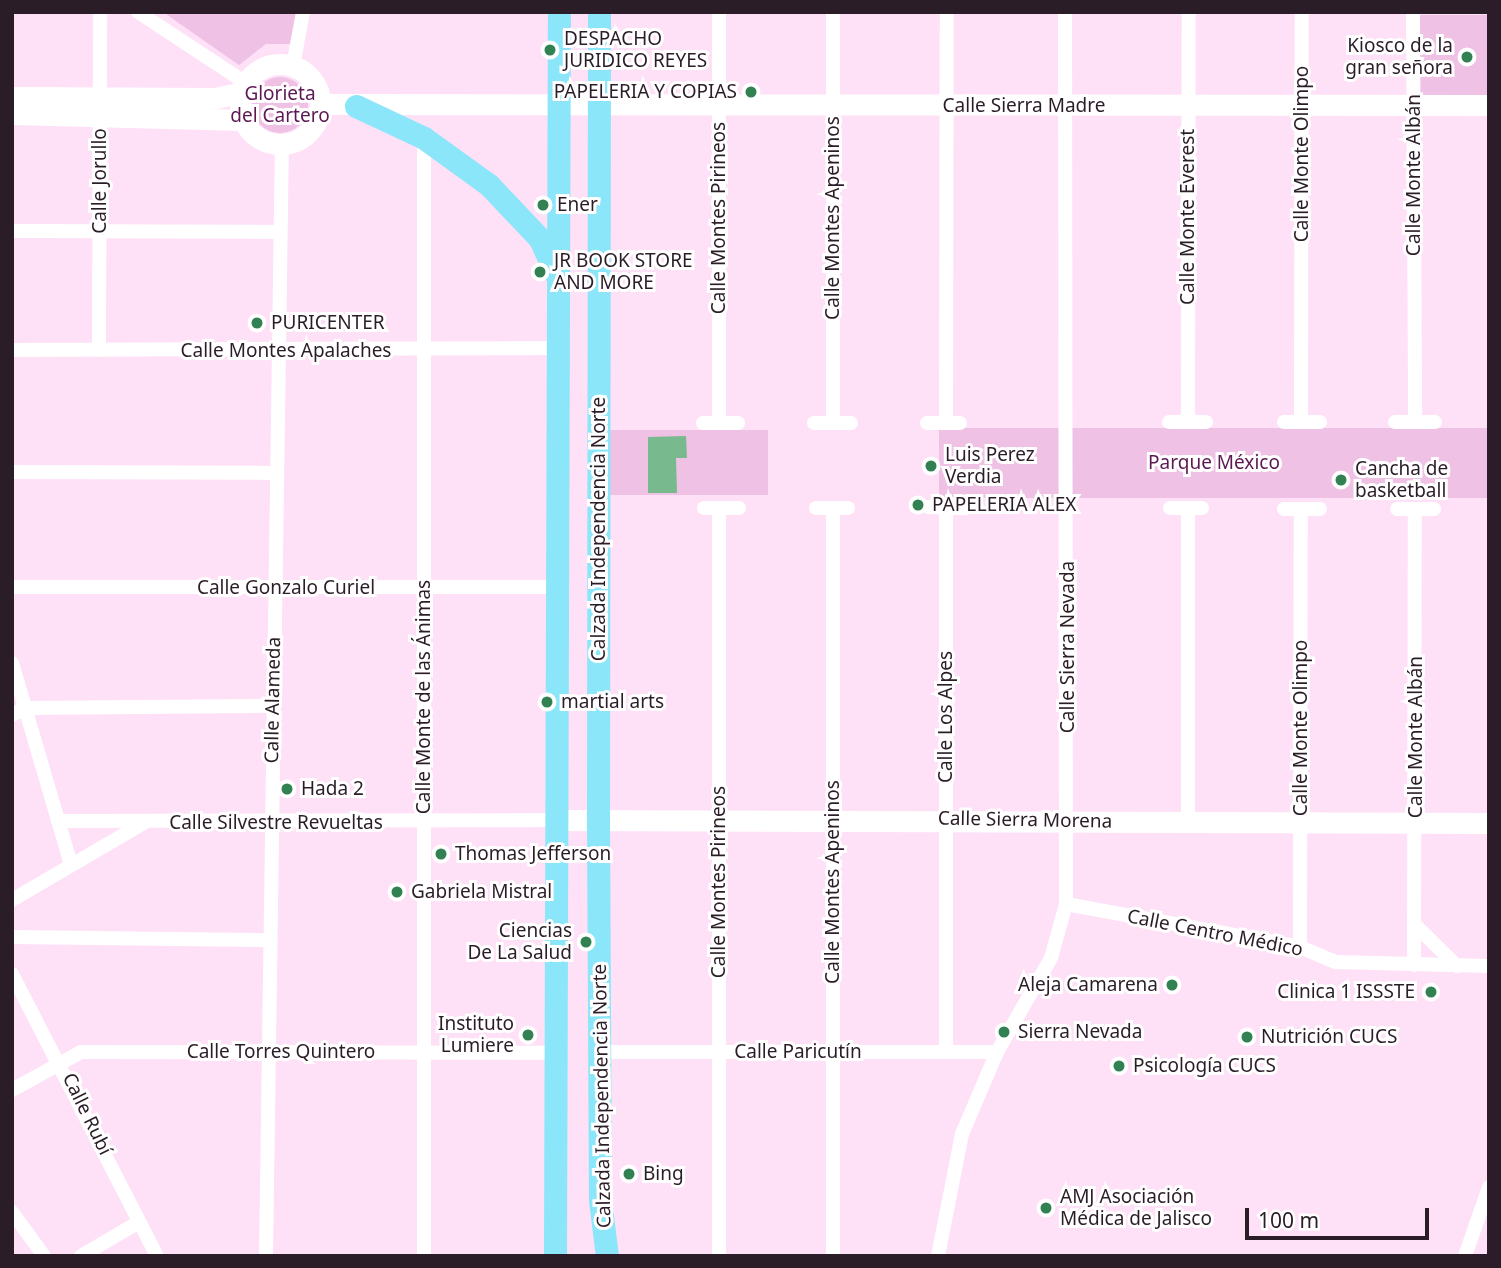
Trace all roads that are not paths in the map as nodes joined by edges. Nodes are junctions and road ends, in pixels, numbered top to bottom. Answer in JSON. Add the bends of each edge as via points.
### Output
{"nodes":[{"id":1,"x":100,"y":12,"type":"edge"},
{"id":2,"x":138,"y":12,"type":"edge"},
{"id":3,"x":303,"y":12,"type":"edge"},
{"id":4,"x":559,"y":12,"type":"edge"},
{"id":5,"x":598,"y":12,"type":"edge"},
{"id":6,"x":719,"y":12,"type":"edge"},
{"id":7,"x":833,"y":12,"type":"edge"},
{"id":8,"x":947,"y":12,"type":"edge"},
{"id":9,"x":1065,"y":12,"type":"edge"},
{"id":10,"x":1189,"y":12,"type":"edge"},
{"id":11,"x":1302,"y":12,"type":"edge"},
{"id":12,"x":1413,"y":12,"type":"edge"},
{"id":13,"x":293,"y":66,"type":"junction"},
{"id":14,"x":244,"y":88,"type":"junction"},
{"id":15,"x":12,"y":97,"type":"edge"},
{"id":16,"x":320,"y":104,"type":"junction"},
{"id":17,"x":1189,"y":105,"type":"junction"},
{"id":18,"x":1302,"y":105,"type":"junction"},
{"id":19,"x":1413,"y":105,"type":"junction"},
{"id":20,"x":1489,"y":105,"type":"edge"},
{"id":21,"x":100,"y":106,"type":"junction"},
{"id":22,"x":356,"y":106,"type":"junction"},
{"id":23,"x":719,"y":106,"type":"junction"},
{"id":24,"x":833,"y":106,"type":"junction"},
{"id":25,"x":947,"y":106,"type":"junction"},
{"id":26,"x":1064,"y":106,"type":"junction"},
{"id":27,"x":559,"y":107,"type":"junction"},
{"id":28,"x":598,"y":107,"type":"junction"},
{"id":29,"x":12,"y":114,"type":"edge"},
{"id":30,"x":243,"y":120,"type":"junction"},
{"id":31,"x":424,"y":138,"type":"junction"},
{"id":32,"x":282,"y":144,"type":"junction"},
{"id":33,"x":99,"y":230,"type":"junction"},
{"id":34,"x":12,"y":231,"type":"edge"},
{"id":35,"x":279,"y":232,"type":"junction"},
{"id":36,"x":558,"y":281,"type":"junction"},
{"id":37,"x":559,"y":348,"type":"junction"},
{"id":38,"x":12,"y":350,"type":"edge"},
{"id":39,"x":99,"y":350,"type":"junction"},
{"id":40,"x":424,"y":351,"type":"junction"},
{"id":41,"x":278,"y":352,"type":"junction"},
{"id":42,"x":1169,"y":422,"type":"dead end"},
{"id":43,"x":1188,"y":422,"type":"junction"},
{"id":44,"x":1206,"y":422,"type":"dead end"},
{"id":45,"x":1284,"y":422,"type":"dead end"},
{"id":46,"x":1301,"y":422,"type":"junction"},
{"id":47,"x":1320,"y":422,"type":"dead end"},
{"id":48,"x":1395,"y":422,"type":"dead end"},
{"id":49,"x":1415,"y":422,"type":"junction"},
{"id":50,"x":1435,"y":422,"type":"dead end"},
{"id":51,"x":719,"y":423,"type":"junction"},
{"id":52,"x":737,"y":423,"type":"dead end"},
{"id":53,"x":814,"y":423,"type":"dead end"},
{"id":54,"x":833,"y":423,"type":"junction"},
{"id":55,"x":850,"y":423,"type":"dead end"},
{"id":56,"x":927,"y":423,"type":"dead end"},
{"id":57,"x":703,"y":424,"type":"dead end"},
{"id":58,"x":12,"y":472,"type":"edge"},
{"id":59,"x":277,"y":473,"type":"junction"},
{"id":60,"x":928,"y":507,"type":"dead end"},
{"id":61,"x":704,"y":508,"type":"dead end"},
{"id":62,"x":719,"y":508,"type":"junction"},
{"id":63,"x":739,"y":508,"type":"dead end"},
{"id":64,"x":816,"y":508,"type":"dead end"},
{"id":65,"x":946,"y":508,"type":"junction"},
{"id":66,"x":965,"y":508,"type":"dead end"},
{"id":67,"x":1170,"y":508,"type":"dead end"},
{"id":68,"x":1284,"y":509,"type":"dead end"},
{"id":69,"x":1301,"y":509,"type":"junction"},
{"id":70,"x":1320,"y":509,"type":"dead end"},
{"id":71,"x":1398,"y":509,"type":"dead end"},
{"id":72,"x":1415,"y":509,"type":"junction"},
{"id":73,"x":1434,"y":509,"type":"dead end"},
{"id":74,"x":12,"y":587,"type":"edge"},
{"id":75,"x":560,"y":587,"type":"junction"},
{"id":76,"x":424,"y":588,"type":"junction"},
{"id":77,"x":275,"y":589,"type":"junction"},
{"id":78,"x":12,"y":663,"type":"edge"},
{"id":79,"x":273,"y":706,"type":"junction"},
{"id":80,"x":19,"y":712,"type":"edge"},
{"id":81,"x":946,"y":819,"type":"junction"},
{"id":82,"x":561,"y":820,"type":"junction"},
{"id":83,"x":719,"y":820,"type":"junction"},
{"id":84,"x":834,"y":820,"type":"junction"},
{"id":85,"x":58,"y":821,"type":"junction"},
{"id":86,"x":598,"y":821,"type":"junction"},
{"id":87,"x":1069,"y":821,"type":"junction"},
{"id":88,"x":271,"y":822,"type":"junction"},
{"id":89,"x":424,"y":822,"type":"junction"},
{"id":90,"x":145,"y":823,"type":"junction"},
{"id":91,"x":1188,"y":823,"type":"junction"},
{"id":92,"x":1301,"y":823,"type":"junction"},
{"id":93,"x":1416,"y":823,"type":"junction"},
{"id":94,"x":1489,"y":823,"type":"edge"},
{"id":95,"x":71,"y":866,"type":"junction"},
{"id":96,"x":12,"y":900,"type":"edge"},
{"id":97,"x":1066,"y":904,"type":"junction"},
{"id":98,"x":1415,"y":925,"type":"junction"},
{"id":99,"x":12,"y":937,"type":"edge"},
{"id":100,"x":269,"y":940,"type":"junction"},
{"id":101,"x":1300,"y":947,"type":"junction"},
{"id":102,"x":1414,"y":965,"type":"junction"},
{"id":103,"x":1457,"y":965,"type":"junction"},
{"id":104,"x":1489,"y":966,"type":"edge"},
{"id":105,"x":12,"y":974,"type":"edge"},
{"id":106,"x":268,"y":1052,"type":"junction"},
{"id":107,"x":424,"y":1052,"type":"junction"},
{"id":108,"x":600,"y":1052,"type":"junction"},
{"id":109,"x":719,"y":1052,"type":"junction"},
{"id":110,"x":834,"y":1052,"type":"junction"},
{"id":111,"x":946,"y":1052,"type":"junction"},
{"id":112,"x":997,"y":1052,"type":"junction"},
{"id":113,"x":560,"y":1053,"type":"junction"},
{"id":114,"x":62,"y":1062,"type":"junction"},
{"id":115,"x":12,"y":1090,"type":"edge"},
{"id":116,"x":1489,"y":1186,"type":"edge"},
{"id":117,"x":12,"y":1212,"type":"edge"},
{"id":118,"x":139,"y":1222,"type":"junction"},
{"id":119,"x":44,"y":1256,"type":"edge"},
{"id":120,"x":80,"y":1256,"type":"edge"},
{"id":121,"x":157,"y":1256,"type":"edge"},
{"id":122,"x":266,"y":1256,"type":"edge"},
{"id":123,"x":424,"y":1256,"type":"edge"},
{"id":124,"x":555,"y":1256,"type":"edge"},
{"id":125,"x":607,"y":1256,"type":"edge"},
{"id":126,"x":719,"y":1256,"type":"edge"},
{"id":127,"x":833,"y":1256,"type":"edge"},
{"id":128,"x":938,"y":1256,"type":"edge"},
{"id":129,"x":1465,"y":1256,"type":"edge"}],
"edges":[{"from":1,"to":21,"type":"street","name":"Calle Jorullo"},
{"from":2,"to":14,"type":"street"},
{"from":3,"to":13,"type":"street"},
{"from":4,"to":27,"type":"main road","name":"Calzada Independencia Norte"},
{"from":5,"to":28,"type":"main road","name":"Calzada Independencia Norte"},
{"from":6,"to":23,"type":"street","name":"Calle Montes Pirineos"},
{"from":7,"to":24,"type":"street","name":"Calle Montes Apeninos"},
{"from":8,"to":25,"type":"street"},
{"from":9,"to":26,"type":"street","name":"Calle Sierra Nevada"},
{"from":10,"to":17,"type":"street","name":"Calle Monte Everest"},
{"from":11,"to":18,"type":"street","name":"Calle Monte Olimpo"},
{"from":12,"to":19,"type":"street","name":"Calle Monte Albán"},
{"from":13,"to":14,"type":"street","via":[[262,69]]},
{"from":13,"to":16,"type":"street","via":[[312,81]]},
{"from":14,"to":21,"type":"street"},
{"from":14,"to":30,"type":"street"},
{"from":15,"to":21,"type":"street"},
{"from":16,"to":22,"type":"street","name":"Calle Sierra Madre"},
{"from":16,"to":32,"type":"street","via":[[304,136]]},
{"from":17,"to":18,"type":"street","name":"Calle Sierra Madre"},
{"from":17,"to":26,"type":"street","name":"Calle Sierra Madre"},
{"from":17,"to":43,"type":"street","name":"Calle Monte Everest"},
{"from":18,"to":19,"type":"street","name":"Calle Sierra Madre"},
{"from":18,"to":46,"type":"street","name":"Calle Monte Olimpo"},
{"from":19,"to":20,"type":"street","name":"Calle Sierra Madre"},
{"from":19,"to":49,"type":"street","name":"Calle Monte Albán"},
{"from":21,"to":29,"type":"street"},
{"from":21,"to":30,"type":"street"},
{"from":21,"to":33,"type":"street","name":"Calle Jorullo"},
{"from":22,"to":27,"type":"street","name":"Calle Sierra Madre"},
{"from":22,"to":31,"type":"main road"},
{"from":23,"to":24,"type":"street","name":"Calle Sierra Madre"},
{"from":23,"to":28,"type":"street","name":"Calle Sierra Madre"},
{"from":23,"to":51,"type":"street","name":"Calle Montes Pirineos"},
{"from":24,"to":25,"type":"street","name":"Calle Sierra Madre"},
{"from":24,"to":54,"type":"street","name":"Calle Montes Apeninos"},
{"from":25,"to":26,"type":"street","name":"Calle Sierra Madre"},
{"from":25,"to":56,"type":"street","via":[[953,423]]},
{"from":26,"to":87,"type":"street","name":"Calle Sierra Nevada"},
{"from":27,"to":28,"type":"street","name":"Calle Sierra Madre"},
{"from":27,"to":36,"type":"main road","name":"Calzada Independencia Norte"},
{"from":28,"to":86,"type":"main road","name":"Calzada Independencia Norte"},
{"from":30,"to":32,"type":"street","via":[[259,138]]},
{"from":31,"to":36,"type":"main road","via":[[516,210],[540,239]]},
{"from":31,"to":40,"type":"street","name":"Calle Monte de las Ánimas"},
{"from":32,"to":35,"type":"street","name":"Calle Alameda"},
{"from":33,"to":34,"type":"street"},
{"from":33,"to":35,"type":"street"},
{"from":33,"to":39,"type":"street","name":"Calle Jorullo"},
{"from":35,"to":41,"type":"street","name":"Calle Alameda"},
{"from":36,"to":37,"type":"main road","name":"Calzada Independencia Norte"},
{"from":37,"to":40,"type":"street","name":"Calle Montes Apalaches"},
{"from":37,"to":75,"type":"main road","name":"Calzada Independencia Norte"},
{"from":38,"to":39,"type":"street","name":"Calle Montes Apalaches"},
{"from":39,"to":41,"type":"street","name":"Calle Montes Apalaches"},
{"from":40,"to":41,"type":"street","name":"Calle Montes Apalaches"},
{"from":40,"to":76,"type":"street","name":"Calle Monte de las Ánimas"},
{"from":41,"to":59,"type":"street","name":"Calle Alameda"},
{"from":42,"to":43,"type":"street"},
{"from":43,"to":44,"type":"street"},
{"from":45,"to":46,"type":"street"},
{"from":46,"to":47,"type":"street"},
{"from":48,"to":49,"type":"street"},
{"from":49,"to":50,"type":"street"},
{"from":51,"to":52,"type":"street"},
{"from":51,"to":57,"type":"street"},
{"from":53,"to":54,"type":"street"},
{"from":54,"to":55,"type":"street"},
{"from":58,"to":59,"type":"street"},
{"from":59,"to":77,"type":"street","name":"Calle Alameda"},
{"from":60,"to":65,"type":"street"},
{"from":61,"to":62,"type":"street"},
{"from":62,"to":63,"type":"street"},
{"from":62,"to":83,"type":"street","name":"Calle Montes Pirineos"},
{"from":64,"to":84,"type":"street","name":"Calle Montes Apeninos","via":[[840,508]]},
{"from":65,"to":66,"type":"street"},
{"from":65,"to":81,"type":"street","name":"Calle Los Alpes"},
{"from":67,"to":91,"type":"street","via":[[1195,508]]},
{"from":68,"to":69,"type":"street"},
{"from":69,"to":70,"type":"street"},
{"from":69,"to":92,"type":"street","name":"Calle Monte Olimpo"},
{"from":71,"to":72,"type":"street"},
{"from":72,"to":73,"type":"street"},
{"from":72,"to":93,"type":"street","name":"Calle Monte Albán"},
{"from":74,"to":77,"type":"street","name":"Calle Gonzalo Curiel"},
{"from":75,"to":76,"type":"street","name":"Calle Gonzalo Curiel"},
{"from":75,"to":82,"type":"main road","name":"Calzada Independencia Norte"},
{"from":76,"to":77,"type":"street","name":"Calle Gonzalo Curiel"},
{"from":76,"to":89,"type":"street","name":"Calle Monte de las Ánimas"},
{"from":77,"to":79,"type":"street","name":"Calle Alameda"},
{"from":78,"to":80,"type":"street"},
{"from":79,"to":80,"type":"street"},
{"from":79,"to":88,"type":"street","name":"Calle Alameda"},
{"from":80,"to":85,"type":"street"},
{"from":81,"to":84,"type":"street","name":"Calle Sierra Morena"},
{"from":81,"to":87,"type":"street","name":"Calle Sierra Morena"},
{"from":81,"to":111,"type":"street","name":"Calle Los Alpes"},
{"from":82,"to":86,"type":"street","name":"Calle Sierra Morena"},
{"from":82,"to":89,"type":"street","name":"Calle Silvestre Revueltas"},
{"from":82,"to":113,"type":"main road","name":"Calzada Independencia Norte"},
{"from":83,"to":84,"type":"street","name":"Calle Sierra Morena"},
{"from":83,"to":86,"type":"street","name":"Calle Sierra Morena"},
{"from":83,"to":109,"type":"street","name":"Calle Montes Pirineos"},
{"from":84,"to":110,"type":"street","name":"Calle Montes Apeninos"},
{"from":85,"to":90,"type":"street"},
{"from":85,"to":95,"type":"street"},
{"from":86,"to":108,"type":"main road","name":"Calzada Independencia Norte"},
{"from":87,"to":91,"type":"street","name":"Calle Sierra Morena"},
{"from":87,"to":97,"type":"street","name":"Calle Sierra Nevada"},
{"from":88,"to":89,"type":"street","name":"Calle Silvestre Revueltas"},
{"from":88,"to":90,"type":"street","name":"Calle Silvestre Revueltas"},
{"from":88,"to":100,"type":"street","name":"Calle Alameda"},
{"from":89,"to":107,"type":"street","name":"Calle Monte de las Ánimas"},
{"from":90,"to":95,"type":"street","name":"Calle Silvestre Revueltas"},
{"from":91,"to":92,"type":"street","name":"Calle Sierra Morena"},
{"from":92,"to":93,"type":"street","name":"Calle Sierra Morena"},
{"from":92,"to":101,"type":"street","name":"Calle Monte Olimpo"},
{"from":93,"to":94,"type":"street","name":"Calle Sierra Morena"},
{"from":93,"to":98,"type":"street","name":"Calle Monte Albán"},
{"from":95,"to":96,"type":"street","name":"Calle Silvestre Revueltas"},
{"from":97,"to":101,"type":"street","name":"Calle Centro Médico"},
{"from":97,"to":112,"type":"street","name":"Calle Sierra Nevada","via":[[1051,958]]},
{"from":98,"to":102,"type":"street","name":"Calle Monte Albán"},
{"from":98,"to":103,"type":"street"},
{"from":99,"to":100,"type":"street"},
{"from":100,"to":106,"type":"street","name":"Calle Alameda"},
{"from":101,"to":102,"type":"street","name":"Calle Centro Médico","via":[[1336,962]]},
{"from":102,"to":103,"type":"street","name":"Calle Centro Médico"},
{"from":103,"to":104,"type":"street","name":"Calle Centro Médico"},
{"from":105,"to":114,"type":"street","name":"Calle Rubí"},
{"from":106,"to":107,"type":"street","name":"Calle Torres Quintero"},
{"from":106,"to":114,"type":"street","name":"Calle Torres Quintero","via":[[81,1052]]},
{"from":106,"to":122,"type":"street","name":"Calle Alameda"},
{"from":107,"to":113,"type":"street","name":"Calle Torres Quintero"},
{"from":107,"to":123,"type":"street","name":"Calle Monte de las Ánimas"},
{"from":108,"to":109,"type":"street","name":"Calle Paricutín"},
{"from":108,"to":125,"type":"main road","name":"Calzada Independencia Norte"},
{"from":109,"to":110,"type":"street","name":"Calle Paricutín"},
{"from":109,"to":126,"type":"street","name":"Calle Montes Pirineos"},
{"from":110,"to":111,"type":"street","name":"Calle Paricutín"},
{"from":110,"to":127,"type":"street","name":"Calle Montes Apeninos"},
{"from":111,"to":112,"type":"street","name":"Calle Paricutín"},
{"from":112,"to":128,"type":"street","name":"Calle Sierra Nevada","via":[[962,1134]]},
{"from":113,"to":124,"type":"main road","name":"Calzada Independencia Norte"},
{"from":114,"to":115,"type":"street","name":"Calle Torres Quintero"},
{"from":114,"to":118,"type":"street","name":"Calle Rubí"},
{"from":116,"to":129,"type":"street"},
{"from":117,"to":119,"type":"street"},
{"from":118,"to":120,"type":"street"},
{"from":118,"to":121,"type":"street","name":"Calle Rubí"}]}
